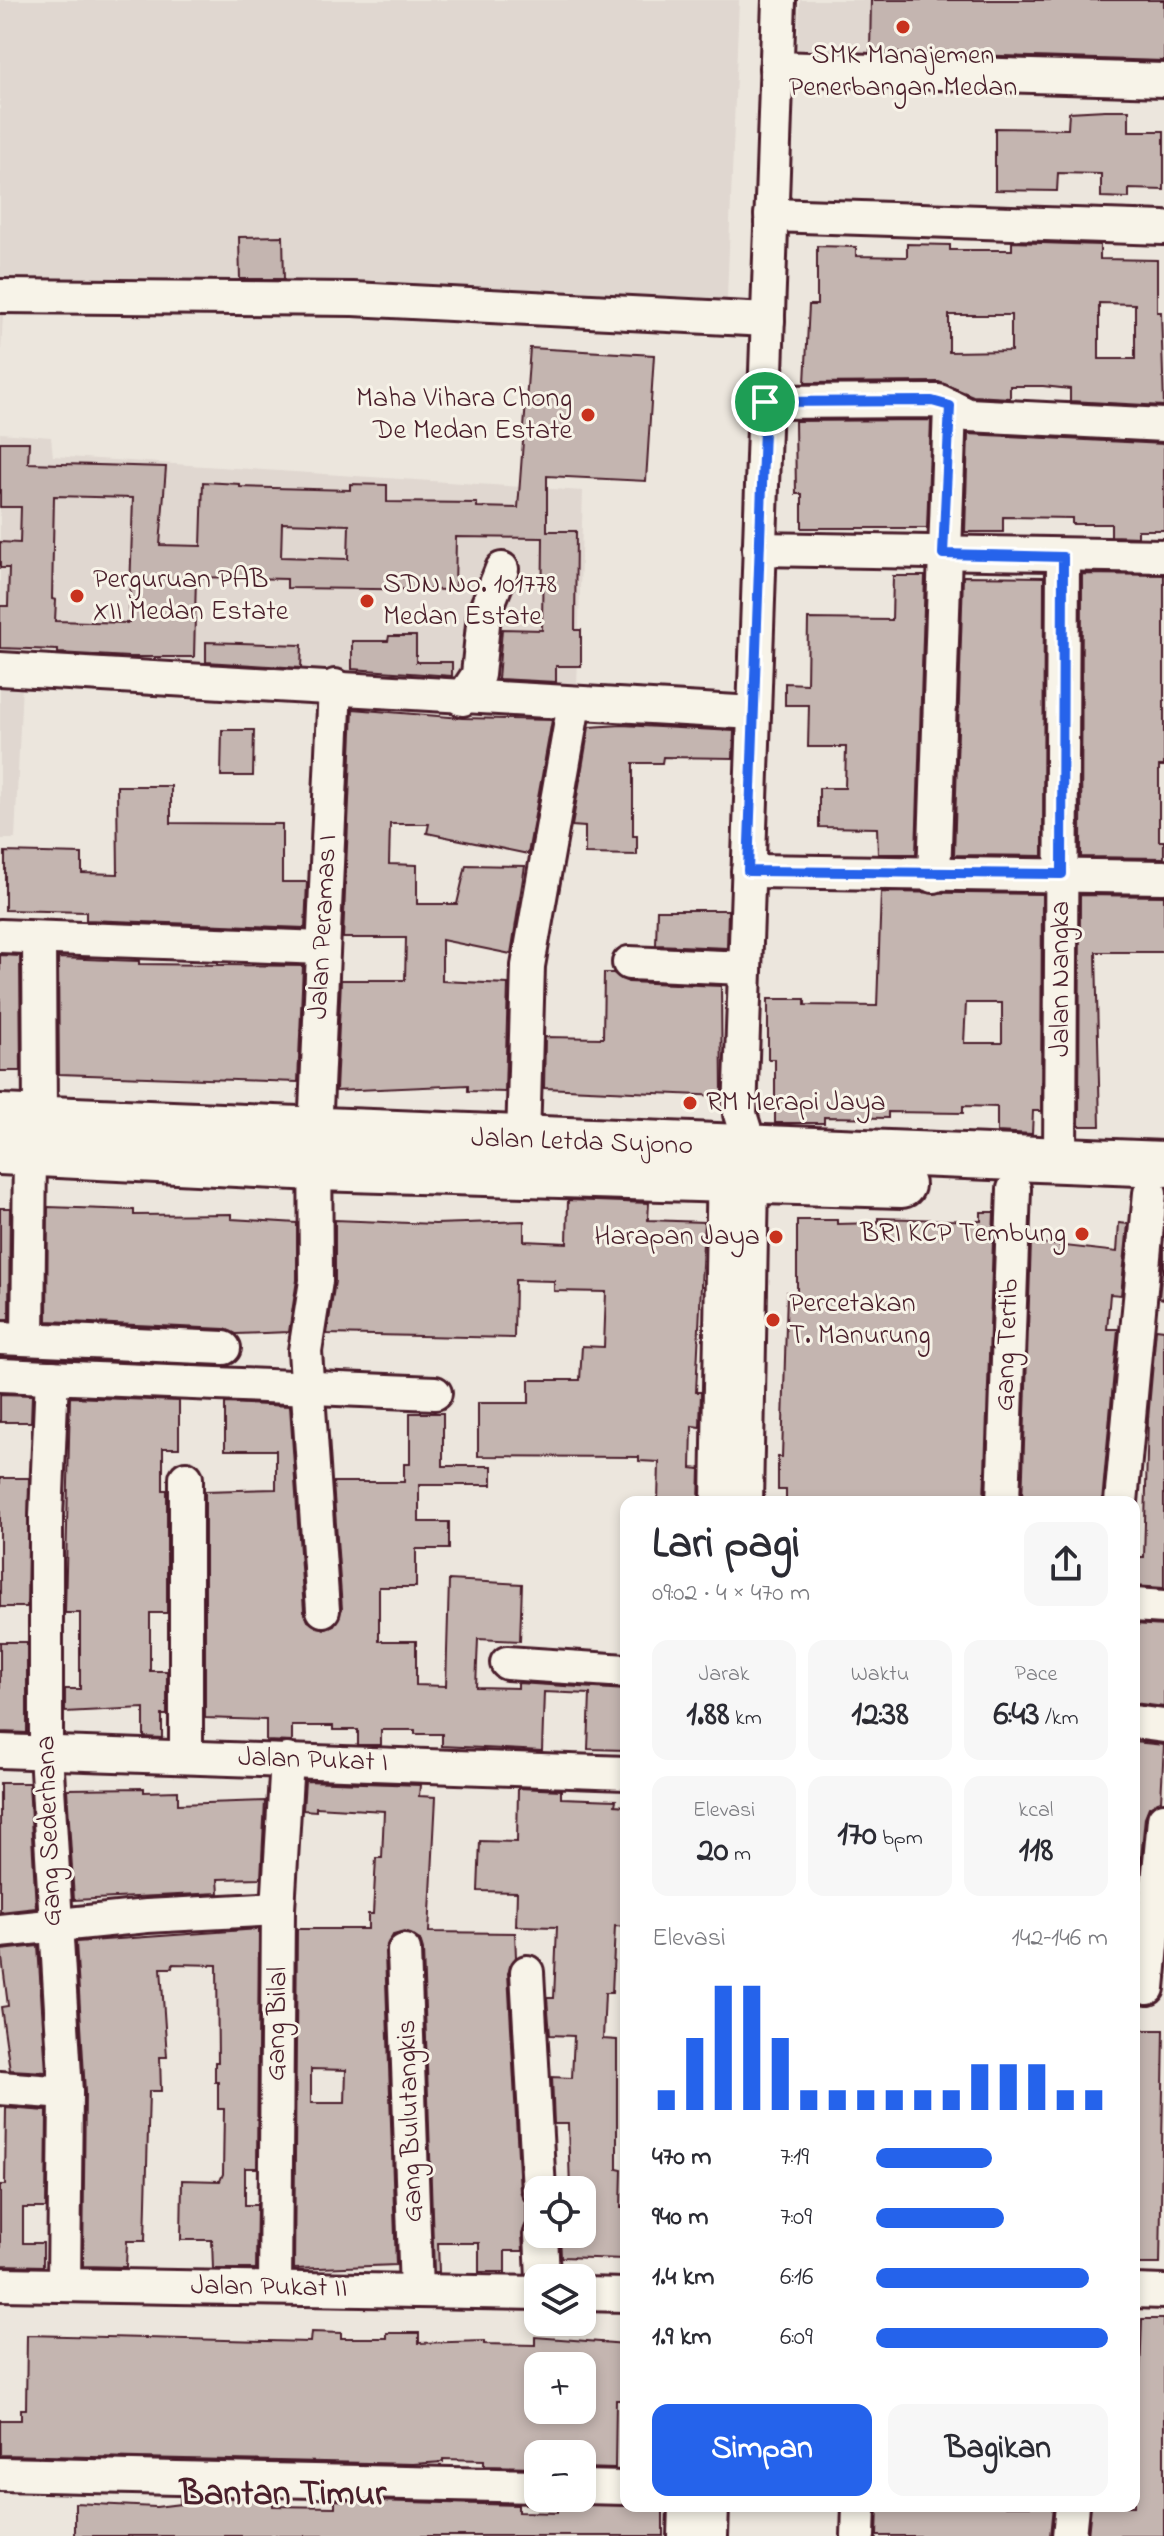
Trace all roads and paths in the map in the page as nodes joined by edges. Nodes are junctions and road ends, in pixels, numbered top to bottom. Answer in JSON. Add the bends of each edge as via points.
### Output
{"nodes":[{"id":1,"x":779,"y":0,"type":"edge"},
{"id":2,"x":776,"y":68,"type":"junction"},
{"id":3,"x":1164,"y":80,"type":"edge"},
{"id":4,"x":771,"y":215,"type":"junction"},
{"id":5,"x":1164,"y":228,"type":"edge"},
{"id":6,"x":0,"y":296,"type":"edge"},
{"id":7,"x":768,"y":320,"type":"junction"},
{"id":8,"x":765,"y":402,"type":"junction"},
{"id":9,"x":950,"y":406,"type":"junction"},
{"id":10,"x":1164,"y":425,"type":"edge"},
{"id":11,"x":759,"y":549,"type":"junction"},
{"id":12,"x":943,"y":554,"type":"junction"},
{"id":13,"x":1164,"y":556,"type":"edge"},
{"id":14,"x":1063,"y":557,"type":"junction"},
{"id":15,"x":502,"y":569,"type":"dead end"},
{"id":16,"x":0,"y":669,"type":"edge"},
{"id":17,"x":335,"y":686,"type":"junction"},
{"id":18,"x":462,"y":699,"type":"junction"},
{"id":19,"x":574,"y":704,"type":"junction"},
{"id":20,"x":754,"y":713,"type":"junction"},
{"id":21,"x":748,"y":871,"type":"junction"},
{"id":22,"x":1062,"y":874,"type":"junction"},
{"id":23,"x":934,"y":876,"type":"junction"},
{"id":24,"x":1164,"y":877,"type":"edge"},
{"id":25,"x":0,"y":936,"type":"edge"},
{"id":26,"x":39,"y":938,"type":"junction"},
{"id":27,"x":323,"y":948,"type":"junction"},
{"id":28,"x":629,"y":963,"type":"dead end"},
{"id":29,"x":745,"y":968,"type":"junction"},
{"id":30,"x":17,"y":1135,"type":"edge"},
{"id":31,"x":523,"y":1140,"type":"junction"},
{"id":32,"x":316,"y":1150,"type":"junction"},
{"id":33,"x":738,"y":1154,"type":"junction"},
{"id":34,"x":1060,"y":1162,"type":"junction"},
{"id":35,"x":1159,"y":1183,"type":"edge"},
{"id":36,"x":1014,"y":1189,"type":"junction"},
{"id":37,"x":14,"y":1339,"type":"edge"},
{"id":38,"x":224,"y":1348,"type":"dead end"},
{"id":39,"x":0,"y":1375,"type":"edge"},
{"id":40,"x":52,"y":1377,"type":"junction"},
{"id":41,"x":306,"y":1388,"type":"junction"},
{"id":42,"x":435,"y":1393,"type":"dead end"},
{"id":43,"x":186,"y":1478,"type":"dead end"},
{"id":44,"x":718,"y":1496,"type":"edge"},
{"id":45,"x":746,"y":1496,"type":"edge"},
{"id":46,"x":1003,"y":1496,"type":"edge"},
{"id":47,"x":1122,"y":1496,"type":"edge"},
{"id":48,"x":1140,"y":1605,"type":"edge"},
{"id":49,"x":1164,"y":1607,"type":"edge"},
{"id":50,"x":323,"y":1610,"type":"dead end"},
{"id":51,"x":507,"y":1663,"type":"dead end"},
{"id":52,"x":620,"y":1671,"type":"edge"},
{"id":53,"x":1140,"y":1723,"type":"edge"},
{"id":54,"x":1164,"y":1726,"type":"edge"},
{"id":55,"x":0,"y":1751,"type":"edge"},
{"id":56,"x":46,"y":1753,"type":"junction"},
{"id":57,"x":186,"y":1756,"type":"junction"},
{"id":58,"x":287,"y":1760,"type":"junction"},
{"id":59,"x":620,"y":1773,"type":"edge"},
{"id":60,"x":1164,"y":1819,"type":"edge"},
{"id":61,"x":278,"y":1909,"type":"junction"},
{"id":62,"x":53,"y":1926,"type":"junction"},
{"id":63,"x":0,"y":1931,"type":"edge"},
{"id":64,"x":404,"y":1951,"type":"dead end"},
{"id":65,"x":527,"y":1972,"type":"dead end"},
{"id":66,"x":1148,"y":1988,"type":"dead end"},
{"id":67,"x":0,"y":2088,"type":"edge"},
{"id":68,"x":66,"y":2093,"type":"junction"},
{"id":69,"x":538,"y":2176,"type":"edge"},
{"id":70,"x":0,"y":2284,"type":"edge"},
{"id":71,"x":64,"y":2285,"type":"junction"},
{"id":72,"x":275,"y":2288,"type":"junction"},
{"id":73,"x":416,"y":2291,"type":"junction"},
{"id":74,"x":1140,"y":2291,"type":"edge"},
{"id":75,"x":1164,"y":2292,"type":"edge"},
{"id":76,"x":524,"y":2293,"type":"edge"},
{"id":77,"x":596,"y":2294,"type":"edge"},
{"id":78,"x":620,"y":2295,"type":"edge"},
{"id":79,"x":0,"y":2474,"type":"edge"},
{"id":80,"x":524,"y":2486,"type":"edge"},
{"id":81,"x":596,"y":2487,"type":"edge"},
{"id":82,"x":620,"y":2488,"type":"edge"},
{"id":83,"x":685,"y":2512,"type":"edge"},
{"id":84,"x":712,"y":2512,"type":"edge"},
{"id":85,"x":859,"y":2512,"type":"edge"},
{"id":86,"x":1071,"y":2512,"type":"edge"},
{"id":87,"x":684,"y":2536,"type":"edge"},
{"id":88,"x":711,"y":2536,"type":"edge"},
{"id":89,"x":858,"y":2536,"type":"edge"},
{"id":90,"x":1069,"y":2536,"type":"edge"}],
"edges":[{"from":1,"to":2,"type":"street"},
{"from":2,"to":3,"type":"street"},
{"from":2,"to":4,"type":"street"},
{"from":4,"to":5,"type":"street"},
{"from":4,"to":7,"type":"street"},
{"from":6,"to":7,"type":"street","via":[[353,299]]},
{"from":7,"to":8,"type":"street"},
{"from":8,"to":9,"type":"street","via":[[932,401]]},
{"from":8,"to":11,"type":"street"},
{"from":9,"to":10,"type":"street","via":[[968,415]]},
{"from":9,"to":12,"type":"street"},
{"from":11,"to":12,"type":"street"},
{"from":11,"to":20,"type":"street"},
{"from":12,"to":14,"type":"street"},
{"from":12,"to":23,"type":"street"},
{"from":13,"to":14,"type":"street"},
{"from":14,"to":22,"type":"street","name":"Jalan Nangka"},
{"from":15,"to":18,"type":"street","via":[[484,614],[478,675]]},
{"from":16,"to":17,"type":"street"},
{"from":17,"to":18,"type":"street"},
{"from":17,"to":27,"type":"street","name":"Jalan Peramas I"},
{"from":18,"to":19,"type":"street"},
{"from":19,"to":20,"type":"street"},
{"from":19,"to":31,"type":"street","via":[[528,966]]},
{"from":20,"to":21,"type":"street"},
{"from":21,"to":23,"type":"street"},
{"from":21,"to":29,"type":"street"},
{"from":22,"to":23,"type":"street"},
{"from":22,"to":24,"type":"street"},
{"from":22,"to":34,"type":"street","name":"Jalan Nangka"},
{"from":25,"to":26,"type":"street"},
{"from":26,"to":27,"type":"street"},
{"from":26,"to":30,"type":"street"},
{"from":27,"to":32,"type":"street","name":"Jalan Peramas I"},
{"from":28,"to":29,"type":"street"},
{"from":29,"to":33,"type":"street"},
{"from":30,"to":32,"type":"highway","name":"Jalan Letda Sujono"},
{"from":30,"to":37,"type":"street"},
{"from":31,"to":32,"type":"highway","name":"Jalan Letda Sujono"},
{"from":31,"to":33,"type":"highway","name":"Jalan Letda Sujono"},
{"from":32,"to":33,"type":"highway","name":"Jalan Letda Sujono"},
{"from":32,"to":41,"type":"street","name":"Jalan Peramas I","via":[[316,1281],[305,1351]]},
{"from":33,"to":34,"type":"highway","name":"Jalan Letda Sujono"},
{"from":33,"to":36,"type":"highway","name":"Jalan Letda Sujono"},
{"from":33,"to":44,"type":"street"},
{"from":33,"to":45,"type":"street"},
{"from":34,"to":35,"type":"highway","name":"Jalan Letda Sujono"},
{"from":35,"to":36,"type":"highway","name":"Jalan Letda Sujono"},
{"from":35,"to":47,"type":"street"},
{"from":36,"to":46,"type":"street","name":"Gang Tertib"},
{"from":37,"to":38,"type":"street"},
{"from":39,"to":40,"type":"street"},
{"from":40,"to":41,"type":"street"},
{"from":40,"to":56,"type":"street","name":"Gang Sederhana"},
{"from":41,"to":42,"type":"street"},
{"from":41,"to":50,"type":"street","name":"Jalan Peramas I"},
{"from":43,"to":57,"type":"street"},
{"from":48,"to":49,"type":"street"},
{"from":51,"to":52,"type":"street"},
{"from":53,"to":54,"type":"street"},
{"from":55,"to":56,"type":"street","name":"Jalan Pukat I"},
{"from":56,"to":57,"type":"street","name":"Jalan Pukat I"},
{"from":56,"to":62,"type":"street","name":"Gang Sederhana"},
{"from":57,"to":58,"type":"street","name":"Jalan Pukat I"},
{"from":58,"to":59,"type":"street","name":"Jalan Pukat I"},
{"from":58,"to":61,"type":"street","name":"Gang Bilal"},
{"from":60,"to":66,"type":"street"},
{"from":61,"to":62,"type":"street"},
{"from":61,"to":72,"type":"street","name":"Gang Bilal"},
{"from":62,"to":63,"type":"street"},
{"from":62,"to":68,"type":"street","name":"Gang Sederhana"},
{"from":64,"to":73,"type":"street","name":"Gang Bulutangkis"},
{"from":65,"to":69,"type":"street"},
{"from":67,"to":68,"type":"street"},
{"from":68,"to":71,"type":"street","name":"Gang Sederhana"},
{"from":70,"to":71,"type":"street","name":"Jalan Pukat II"},
{"from":71,"to":72,"type":"street","name":"Jalan Pukat II"},
{"from":72,"to":73,"type":"street","name":"Jalan Pukat II"},
{"from":73,"to":76,"type":"street","name":"Jalan Pukat II"},
{"from":74,"to":75,"type":"street"},
{"from":77,"to":78,"type":"street"},
{"from":79,"to":80,"type":"street"},
{"from":81,"to":82,"type":"street"},
{"from":83,"to":87,"type":"street"},
{"from":84,"to":88,"type":"street"},
{"from":85,"to":89,"type":"street"},
{"from":86,"to":90,"type":"street"}]}
